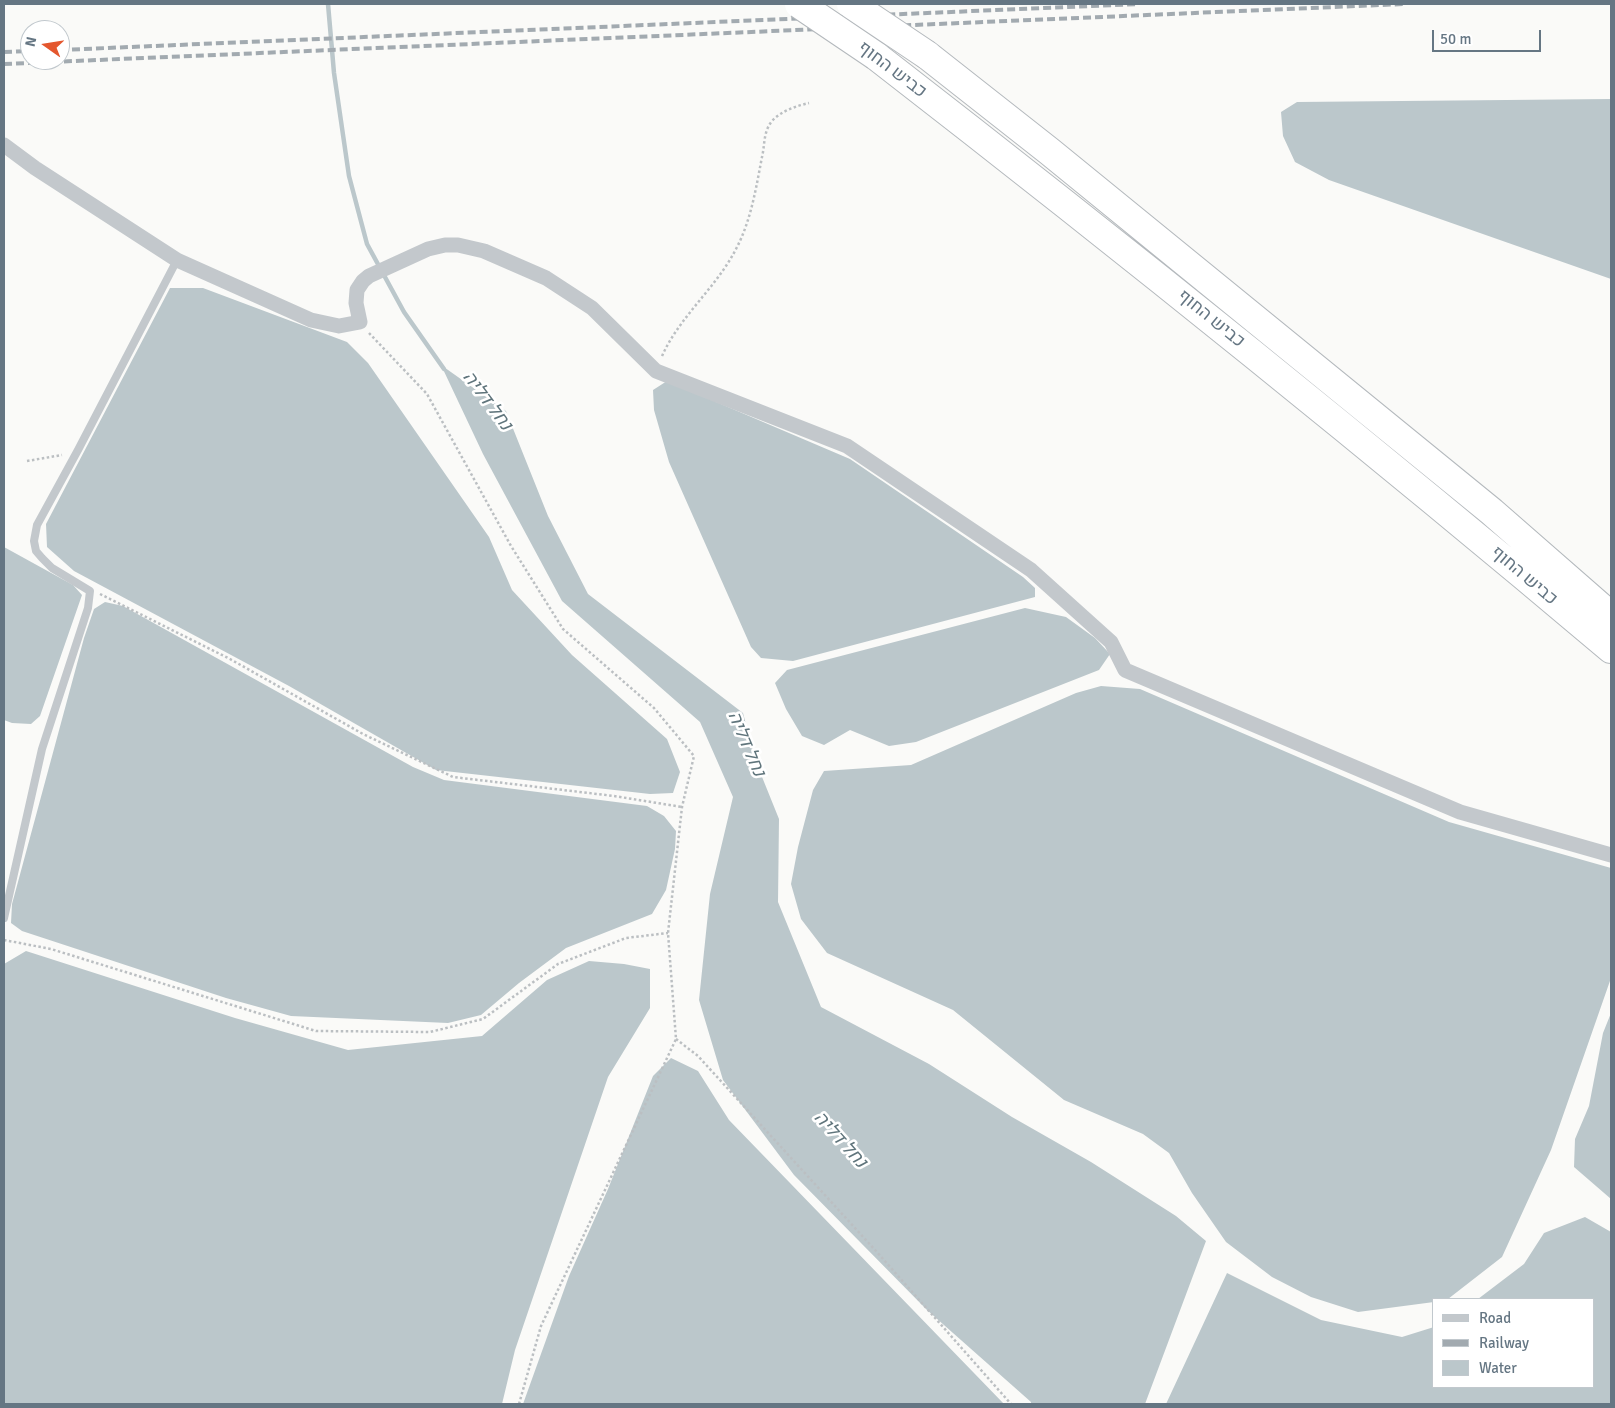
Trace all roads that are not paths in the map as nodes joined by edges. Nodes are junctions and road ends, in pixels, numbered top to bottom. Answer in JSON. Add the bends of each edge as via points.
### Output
{"nodes":[{"id":1,"x":799,"y":4,"type":"edge"},
{"id":2,"x":850,"y":4,"type":"edge"},
{"id":3,"x":4,"y":145,"type":"edge"},
{"id":4,"x":177,"y":260,"type":"junction"},
{"id":5,"x":1611,"y":616,"type":"edge"},
{"id":6,"x":1611,"y":649,"type":"edge"},
{"id":7,"x":1611,"y":856,"type":"edge"},
{"id":8,"x":4,"y":918,"type":"edge"}],
"edges":[{"from":1,"to":6,"type":"highway","name":"כביש החוף","bridge":true,"via":[[876,56],[1049,190],[1340,423]]},
{"from":2,"to":5,"type":"highway","name":"כביש החוף","bridge":true,"via":[[926,55],[1049,151],[1492,512]]},
{"from":3,"to":4,"type":"street"},
{"from":4,"to":7,"type":"street","via":[[311,320],[339,326],[360,322],[357,290],[369,276],[428,249],[445,245],[484,251],[546,278],[592,308],[656,371],[847,446],[1031,570],[1111,642],[1124,670],[1460,812]]},
{"from":4,"to":8,"type":"lane","via":[[37,525],[36,552],[52,568],[90,591],[88,608],[42,749]]}]}
